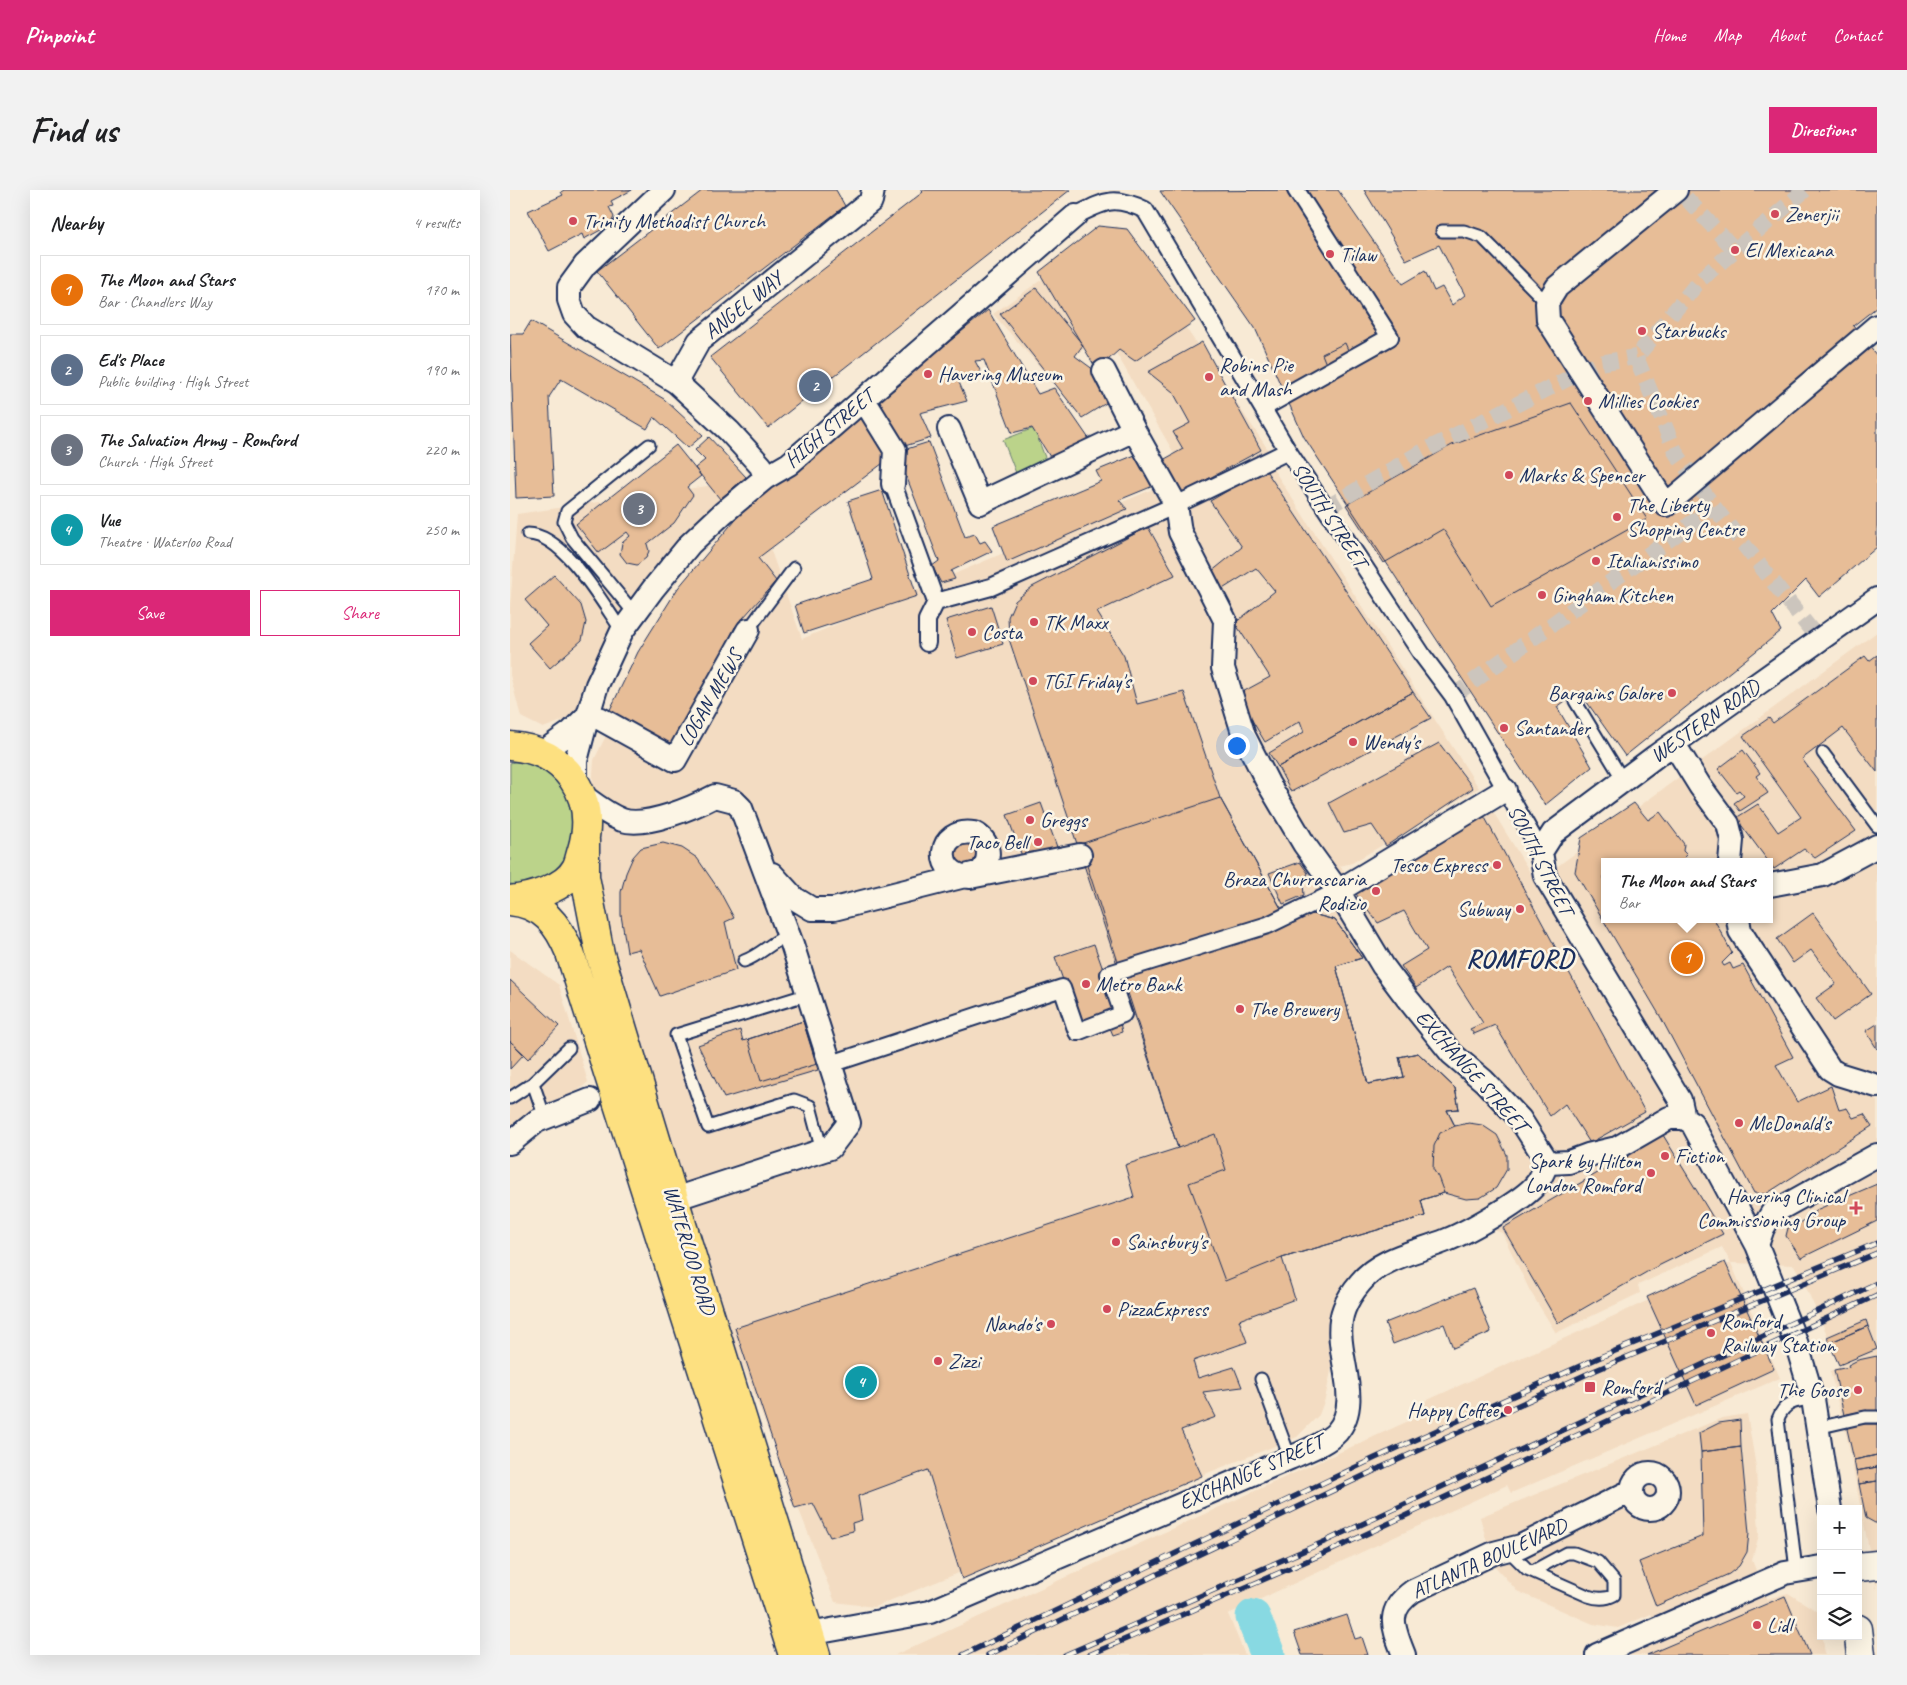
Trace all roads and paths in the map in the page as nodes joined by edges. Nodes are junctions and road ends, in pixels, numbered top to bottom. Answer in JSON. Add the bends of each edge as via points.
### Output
{"nodes":[{"id":1,"x":664,"y":190,"type":"edge"},
{"id":2,"x":873,"y":190,"type":"edge"},
{"id":3,"x":1296,"y":190,"type":"edge"},
{"id":4,"x":1681,"y":193,"type":"edge"},
{"id":5,"x":1128,"y":196,"type":"edge"},
{"id":6,"x":1075,"y":216,"type":"joint"},
{"id":7,"x":1442,"y":230,"type":"dead end"},
{"id":8,"x":1547,"y":303,"type":"junction"},
{"id":9,"x":1877,"y":326,"type":"edge"},
{"id":10,"x":1104,"y":371,"type":"dead end"},
{"id":11,"x":676,"y":382,"type":"junction"},
{"id":12,"x":864,"y":400,"type":"junction"},
{"id":13,"x":1263,"y":408,"type":"junction"},
{"id":14,"x":950,"y":429,"type":"dead end"},
{"id":15,"x":1134,"y":430,"type":"junction"},
{"id":16,"x":649,"y":445,"type":"dead end"},
{"id":17,"x":1288,"y":451,"type":"junction"},
{"id":18,"x":765,"y":478,"type":"junction"},
{"id":19,"x":892,"y":484,"type":"joint"},
{"id":20,"x":1176,"y":504,"type":"junction"},
{"id":21,"x":528,"y":534,"type":"dead end"},
{"id":22,"x":794,"y":568,"type":"dead end"},
{"id":23,"x":1877,"y":599,"type":"edge"},
{"id":24,"x":936,"y":602,"type":"junction"},
{"id":25,"x":629,"y":623,"type":"junction"},
{"id":26,"x":748,"y":630,"type":"joint"},
{"id":27,"x":927,"y":643,"type":"dead end"},
{"id":28,"x":1575,"y":701,"type":"dead end"},
{"id":29,"x":588,"y":715,"type":"junction"},
{"id":30,"x":523,"y":744,"type":"edge"},
{"id":31,"x":1674,"y":744,"type":"junction"},
{"id":32,"x":1823,"y":753,"type":"dead end"},
{"id":33,"x":1623,"y":780,"type":"junction"},
{"id":34,"x":578,"y":789,"type":"junction"},
{"id":35,"x":1505,"y":790,"type":"junction"},
{"id":36,"x":1877,"y":826,"type":"edge"},
{"id":37,"x":585,"y":840,"type":"junction"},
{"id":38,"x":1877,"y":846,"type":"edge"},
{"id":39,"x":1541,"y":852,"type":"junction"},
{"id":40,"x":1080,"y":855,"type":"dead end"},
{"id":41,"x":1730,"y":858,"type":"edge"},
{"id":42,"x":765,"y":866,"type":"junction"},
{"id":43,"x":1773,"y":884,"type":"edge"},
{"id":44,"x":1338,"y":891,"type":"junction"},
{"id":45,"x":510,"y":900,"type":"edge"},
{"id":46,"x":1739,"y":923,"type":"edge"},
{"id":47,"x":789,"y":935,"type":"junction"},
{"id":48,"x":744,"y":961,"type":"dead end"},
{"id":49,"x":809,"y":994,"type":"junction"},
{"id":50,"x":569,"y":1048,"type":"dead end"},
{"id":51,"x":832,"y":1064,"type":"junction"},
{"id":52,"x":533,"y":1083,"type":"junction"},
{"id":53,"x":1877,"y":1086,"type":"edge"},
{"id":54,"x":510,"y":1098,"type":"edge"},
{"id":55,"x":590,"y":1100,"type":"dead end"},
{"id":56,"x":545,"y":1118,"type":"junction"},
{"id":57,"x":1684,"y":1118,"type":"junction"},
{"id":58,"x":510,"y":1143,"type":"edge"},
{"id":59,"x":822,"y":1151,"type":"junction"},
{"id":60,"x":1877,"y":1155,"type":"edge"},
{"id":61,"x":1548,"y":1163,"type":"junction"},
{"id":62,"x":662,"y":1203,"type":"junction"},
{"id":63,"x":1757,"y":1245,"type":"junction"},
{"id":64,"x":1261,"y":1379,"type":"dead end"},
{"id":65,"x":1813,"y":1399,"type":"junction"},
{"id":66,"x":1877,"y":1417,"type":"edge"},
{"id":67,"x":1817,"y":1428,"type":"junction"},
{"id":68,"x":1290,"y":1458,"type":"junction"},
{"id":69,"x":1631,"y":1491,"type":"dead end"},
{"id":70,"x":1829,"y":1505,"type":"edge"},
{"id":71,"x":1506,"y":1549,"type":"junction"},
{"id":72,"x":1877,"y":1565,"type":"edge"},
{"id":73,"x":1817,"y":1567,"type":"edge"},
{"id":74,"x":1862,"y":1567,"type":"edge"},
{"id":75,"x":1796,"y":1570,"type":"junction"},
{"id":76,"x":1533,"y":1571,"type":"junction"},
{"id":77,"x":1859,"y":1640,"type":"edge"},
{"id":78,"x":801,"y":1644,"type":"edge"},
{"id":79,"x":1404,"y":1655,"type":"edge"},
{"id":80,"x":1596,"y":1655,"type":"edge"},
{"id":81,"x":1861,"y":1655,"type":"edge"}],
"edges":[{"from":1,"to":11,"type":"street","via":[[585,265],[569,287],[569,300],[574,314],[586,327]]},
{"from":2,"to":11,"type":"street","name":"ANGEL WAY","via":[[871,201],[699,340]]},
{"from":3,"to":13,"type":"street","via":[[1390,337]]},
{"from":4,"to":8,"type":"street","via":[[1557,288]]},
{"from":5,"to":6,"type":"street","name":"HIGH STREET","via":[[1105,201]]},
{"from":5,"to":13,"type":"street","name":"SOUTH STREET","via":[[1145,210]]},
{"from":6,"to":12,"type":"street","name":"HIGH STREET"},
{"from":7,"to":8,"type":"lane","via":[[1464,230],[1482,237]]},
{"from":8,"to":9,"type":"street","via":[[1548,320],[1666,505]]},
{"from":10,"to":15,"type":"street","name":"EXCHANGE STREET"},
{"from":11,"to":18,"type":"street","via":[[761,466]]},
{"from":12,"to":18,"type":"street","name":"HIGH STREET","via":[[789,464]]},
{"from":12,"to":19,"type":"street","via":[[895,450]]},
{"from":13,"to":17,"type":"street","name":"SOUTH STREET"},
{"from":14,"to":15,"type":"street","via":[[980,503]]},
{"from":15,"to":20,"type":"street","name":"EXCHANGE STREET"},
{"from":16,"to":25,"type":"lane","via":[[567,511],[564,522]]},
{"from":17,"to":20,"type":"street"},
{"from":17,"to":35,"type":"street","name":"SOUTH STREET","via":[[1423,656],[1453,696]]},
{"from":18,"to":25,"type":"street","name":"HIGH STREET","via":[[690,544]]},
{"from":19,"to":24,"type":"street"},
{"from":20,"to":24,"type":"street","via":[[991,587]]},
{"from":20,"to":44,"type":"street","name":"EXCHANGE STREET","via":[[1180,532],[1225,620],[1223,668],[1244,736],[1304,844]]},
{"from":21,"to":25,"type":"lane","via":[[546,539],[565,555],[586,581]]},
{"from":22,"to":26,"type":"lane"},
{"from":23,"to":31,"type":"street","name":"WESTERN ROAD"},
{"from":24,"to":27,"type":"street","via":[[927,620]]},
{"from":25,"to":29,"type":"street","name":"HIGH STREET","via":[[601,676]]},
{"from":26,"to":29,"type":"street","name":"LOGAN MEWS","via":[[675,760]]},
{"from":28,"to":33,"type":"lane"},
{"from":29,"to":30,"type":"street","name":"HIGH STREET","via":[[571,732]]},
{"from":29,"to":34,"type":"street","name":"HIGH STREET","via":[[576,761]]},
{"from":30,"to":34,"type":"main road","via":[[564,767]]},
{"from":31,"to":33,"type":"street","name":"WESTERN ROAD"},
{"from":31,"to":41,"type":"street","via":[[1728,824],[1732,840]]},
{"from":32,"to":36,"type":"lane"},
{"from":33,"to":39,"type":"street","name":"WESTERN ROAD","via":[[1553,833]]},
{"from":34,"to":37,"type":"main road","via":[[586,810]]},
{"from":34,"to":42,"type":"street","via":[[606,812],[625,821],[660,819],[715,796],[734,801],[742,808]]},
{"from":35,"to":39,"type":"street","name":"SOUTH STREET"},
{"from":35,"to":44,"type":"street"},
{"from":37,"to":45,"type":"main road","via":[[576,869],[556,887],[524,899]]},
{"from":37,"to":62,"type":"main road","name":"WATERLOO ROAD","via":[[585,877],[594,929]]},
{"from":38,"to":43,"type":"street","via":[[1823,875]]},
{"from":39,"to":57,"type":"street","name":"SOUTH STREET","via":[[1545,876],[1680,1100]]},
{"from":40,"to":42,"type":"street","via":[[970,877],[962,877],[952,872],[947,867],[943,855],[945,846],[958,833],[974,833],[986,843],[988,861],[981,872],[968,876],[961,877],[834,909],[812,909],[794,898]]},
{"from":42,"to":47,"type":"street"},
{"from":44,"to":51,"type":"street","via":[[1268,924],[1109,974],[1123,1014],[1077,1032],[1062,988]]},
{"from":44,"to":61,"type":"street","name":"EXCHANGE STREET","via":[[1383,966],[1427,1025],[1451,1053],[1484,1081],[1520,1119]]},
{"from":45,"to":62,"type":"main road","name":"WATERLOO ROAD","via":[[543,912],[564,938]]},
{"from":46,"to":53,"type":"street","via":[[1740,931],[1830,1069]]},
{"from":47,"to":48,"type":"lane","via":[[775,940],[753,958]]},
{"from":47,"to":49,"type":"street"},
{"from":49,"to":51,"type":"street"},
{"from":49,"to":59,"type":"lane","via":[[676,1035],[708,1127],[794,1100],[810,1106]]},
{"from":50,"to":52,"type":"lane"},
{"from":51,"to":59,"type":"street","via":[[849,1123],[830,1148]]},
{"from":52,"to":54,"type":"lane"},
{"from":52,"to":56,"type":"lane"},
{"from":55,"to":56,"type":"street"},
{"from":56,"to":58,"type":"street"},
{"from":57,"to":61,"type":"street","via":[[1669,1118],[1617,1148],[1569,1162]]},
{"from":57,"to":63,"type":"street","name":"SOUTH STREET","via":[[1692,1123]]},
{"from":59,"to":62,"type":"street"},
{"from":60,"to":63,"type":"street","via":[[1772,1213]]},
{"from":61,"to":68,"type":"street","name":"EXCHANGE STREET","via":[[1537,1184],[1504,1209],[1447,1240],[1374,1269],[1359,1283],[1344,1310],[1341,1325],[1347,1391],[1342,1425],[1329,1438]]},
{"from":62,"to":78,"type":"main road","name":"WATERLOO ROAD"},
{"from":63,"to":65,"type":"street","name":"SOUTH STREET","via":[[1796,1342]]},
{"from":64,"to":68,"type":"lane"},
{"from":65,"to":67,"type":"street","name":"SOUTH STREET"},
{"from":65,"to":75,"type":"lane","via":[[1786,1405],[1778,1419]]},
{"from":66,"to":67,"type":"lane"},
{"from":67,"to":70,"type":"street","name":"SOUTH STREET"},
{"from":68,"to":78,"type":"street","name":"EXCHANGE STREET","via":[[930,1612]]},
{"from":69,"to":71,"type":"street","name":"ATLANTA BOULEVARD","via":[[1521,1546]]},
{"from":71,"to":76,"type":"lane"},
{"from":71,"to":79,"type":"street","name":"ATLANTA BOULEVARD","via":[[1413,1590],[1401,1599],[1393,1619]]},
{"from":72,"to":74,"type":"street"},
{"from":73,"to":75,"type":"street"},
{"from":75,"to":80,"type":"street"},
{"from":76,"to":76,"type":"lane","via":[[1598,1599],[1614,1595],[1614,1581],[1598,1562],[1574,1553],[1566,1553]]},
{"from":77,"to":81,"type":"street"}]}
